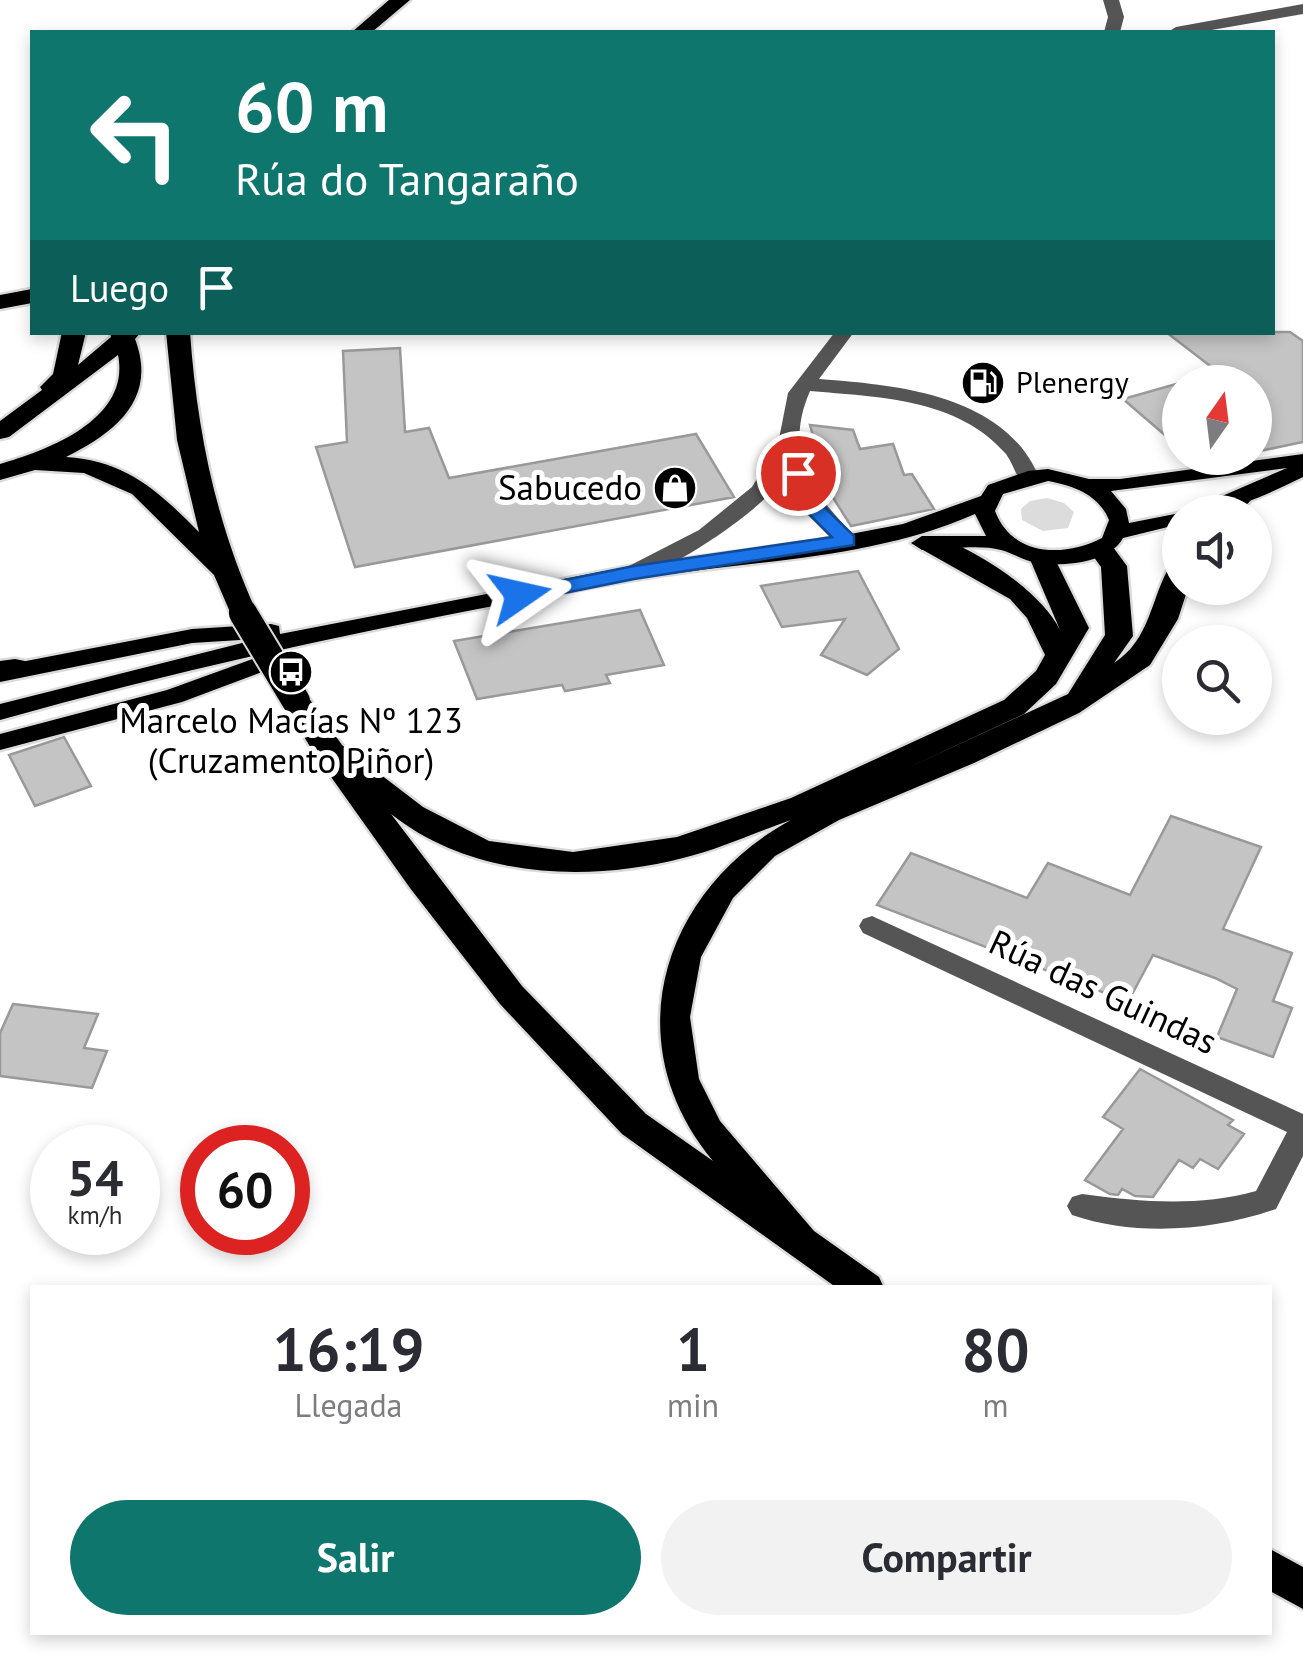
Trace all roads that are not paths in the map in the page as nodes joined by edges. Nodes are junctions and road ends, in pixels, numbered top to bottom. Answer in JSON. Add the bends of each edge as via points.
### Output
{"nodes":[{"id":1,"x":401,"y":0,"type":"edge"},
{"id":2,"x":1111,"y":0,"type":"edge"},
{"id":3,"x":1303,"y":9,"type":"edge"},
{"id":4,"x":364,"y":30,"type":"edge"},
{"id":5,"x":1113,"y":30,"type":"edge"},
{"id":6,"x":1187,"y":30,"type":"edge"},
{"id":7,"x":30,"y":296,"type":"edge"},
{"id":8,"x":0,"y":303,"type":"edge"},
{"id":9,"x":30,"y":308,"type":"edge"},
{"id":10,"x":73,"y":335,"type":"edge"},
{"id":11,"x":124,"y":335,"type":"edge"},
{"id":12,"x":125,"y":335,"type":"edge"},
{"id":13,"x":178,"y":335,"type":"edge"},
{"id":14,"x":843,"y":335,"type":"edge"},
{"id":15,"x":804,"y":384,"type":"junction"},
{"id":16,"x":8,"y":427,"type":"edge"},
{"id":17,"x":788,"y":444,"type":"junction"},
{"id":18,"x":1303,"y":460,"type":"edge"},
{"id":19,"x":38,"y":463,"type":"junction"},
{"id":20,"x":1303,"y":469,"type":"edge"},
{"id":21,"x":0,"y":472,"type":"edge"},
{"id":22,"x":1028,"y":476,"type":"junction"},
{"id":23,"x":1088,"y":484,"type":"junction"},
{"id":24,"x":1252,"y":495,"type":"edge"},
{"id":25,"x":987,"y":501,"type":"junction"},
{"id":26,"x":1162,"y":523,"type":"edge"},
{"id":27,"x":847,"y":541,"type":"junction"},
{"id":28,"x":1109,"y":541,"type":"junction"},
{"id":29,"x":1004,"y":542,"type":"junction"},
{"id":30,"x":932,"y":544,"type":"junction"},
{"id":31,"x":1042,"y":557,"type":"junction"},
{"id":32,"x":223,"y":571,"type":"junction"},
{"id":33,"x":634,"y":573,"type":"junction"},
{"id":34,"x":1169,"y":605,"type":"edge"},
{"id":35,"x":369,"y":625,"type":"junction"},
{"id":36,"x":1060,"y":656,"type":"junction"},
{"id":37,"x":5,"y":671,"type":"edge"},
{"id":38,"x":1069,"y":706,"type":"junction"},
{"id":39,"x":0,"y":712,"type":"edge"},
{"id":40,"x":0,"y":742,"type":"edge"},
{"id":41,"x":324,"y":746,"type":"junction"},
{"id":42,"x":872,"y":926,"type":"dead end"},
{"id":43,"x":1303,"y":1127,"type":"edge"},
{"id":44,"x":1082,"y":1206,"type":"dead end"},
{"id":45,"x":800,"y":1242,"type":"junction"},
{"id":46,"x":862,"y":1285,"type":"edge"},
{"id":47,"x":1272,"y":1569,"type":"edge"},
{"id":48,"x":1303,"y":1590,"type":"edge"}],
"edges":[{"from":1,"to":4,"type":"highway"},
{"from":2,"to":5,"type":"street"},
{"from":3,"to":6,"type":"street"},
{"from":7,"to":8,"type":"highway"},
{"from":8,"to":9,"type":"highway"},
{"from":10,"to":16,"type":"highway","via":[[64,376]]},
{"from":11,"to":16,"type":"highway"},
{"from":12,"to":19,"type":"highway","via":[[135,359],[122,406],[87,436]]},
{"from":13,"to":32,"type":"highway","via":[[187,438]]},
{"from":14,"to":15,"type":"street"},
{"from":15,"to":17,"type":"street"},
{"from":15,"to":22,"type":"street","via":[[911,396],[978,422],[1024,460]]},
{"from":17,"to":27,"type":"street","via":[[808,502]]},
{"from":17,"to":33,"type":"street","via":[[760,491],[707,535]]},
{"from":18,"to":23,"type":"main road"},
{"from":19,"to":21,"type":"highway"},
{"from":19,"to":32,"type":"highway","via":[[90,466],[141,489]]},
{"from":20,"to":24,"type":"main road"},
{"from":22,"to":23,"type":"main road"},
{"from":22,"to":25,"type":"main road"},
{"from":23,"to":28,"type":"main road","via":[[1116,507],[1120,520]]},
{"from":25,"to":27,"type":"main road","via":[[956,517]]},
{"from":25,"to":29,"type":"main road","via":[[986,522]]},
{"from":26,"to":28,"type":"main road"},
{"from":27,"to":30,"type":"main road"},
{"from":27,"to":33,"type":"main road"},
{"from":28,"to":31,"type":"main road","via":[[1084,556]]},
{"from":28,"to":38,"type":"highway","via":[[1119,636]]},
{"from":29,"to":30,"type":"main road"},
{"from":29,"to":31,"type":"main road"},
{"from":30,"to":36,"type":"highway","via":[[1019,593],[1039,614]]},
{"from":31,"to":36,"type":"highway","via":[[1075,628]]},
{"from":32,"to":41,"type":"highway","bridge":true},
{"from":33,"to":35,"type":"main road"},
{"from":34,"to":38,"type":"highway","via":[[1140,659]]},
{"from":35,"to":37,"type":"main road","via":[[192,636]]},
{"from":35,"to":39,"type":"main road","via":[[92,685]]},
{"from":35,"to":40,"type":"main road","via":[[174,696]]},
{"from":36,"to":41,"type":"highway","via":[[1014,707],[801,805],[680,848],[573,863],[483,852],[412,814]]},
{"from":38,"to":45,"type":"highway","via":[[764,848],[722,890],[684,957],[674,1017],[682,1078],[708,1132]]},
{"from":41,"to":45,"type":"highway","via":[[510,995],[634,1124]]},
{"from":42,"to":43,"type":"street","name":"Rúa das Guindas"},
{"from":43,"to":44,"type":"street","name":"Rúa das Guindas","via":[[1266,1200],[1174,1219]]},
{"from":45,"to":46,"type":"highway"},
{"from":47,"to":48,"type":"highway"}]}
